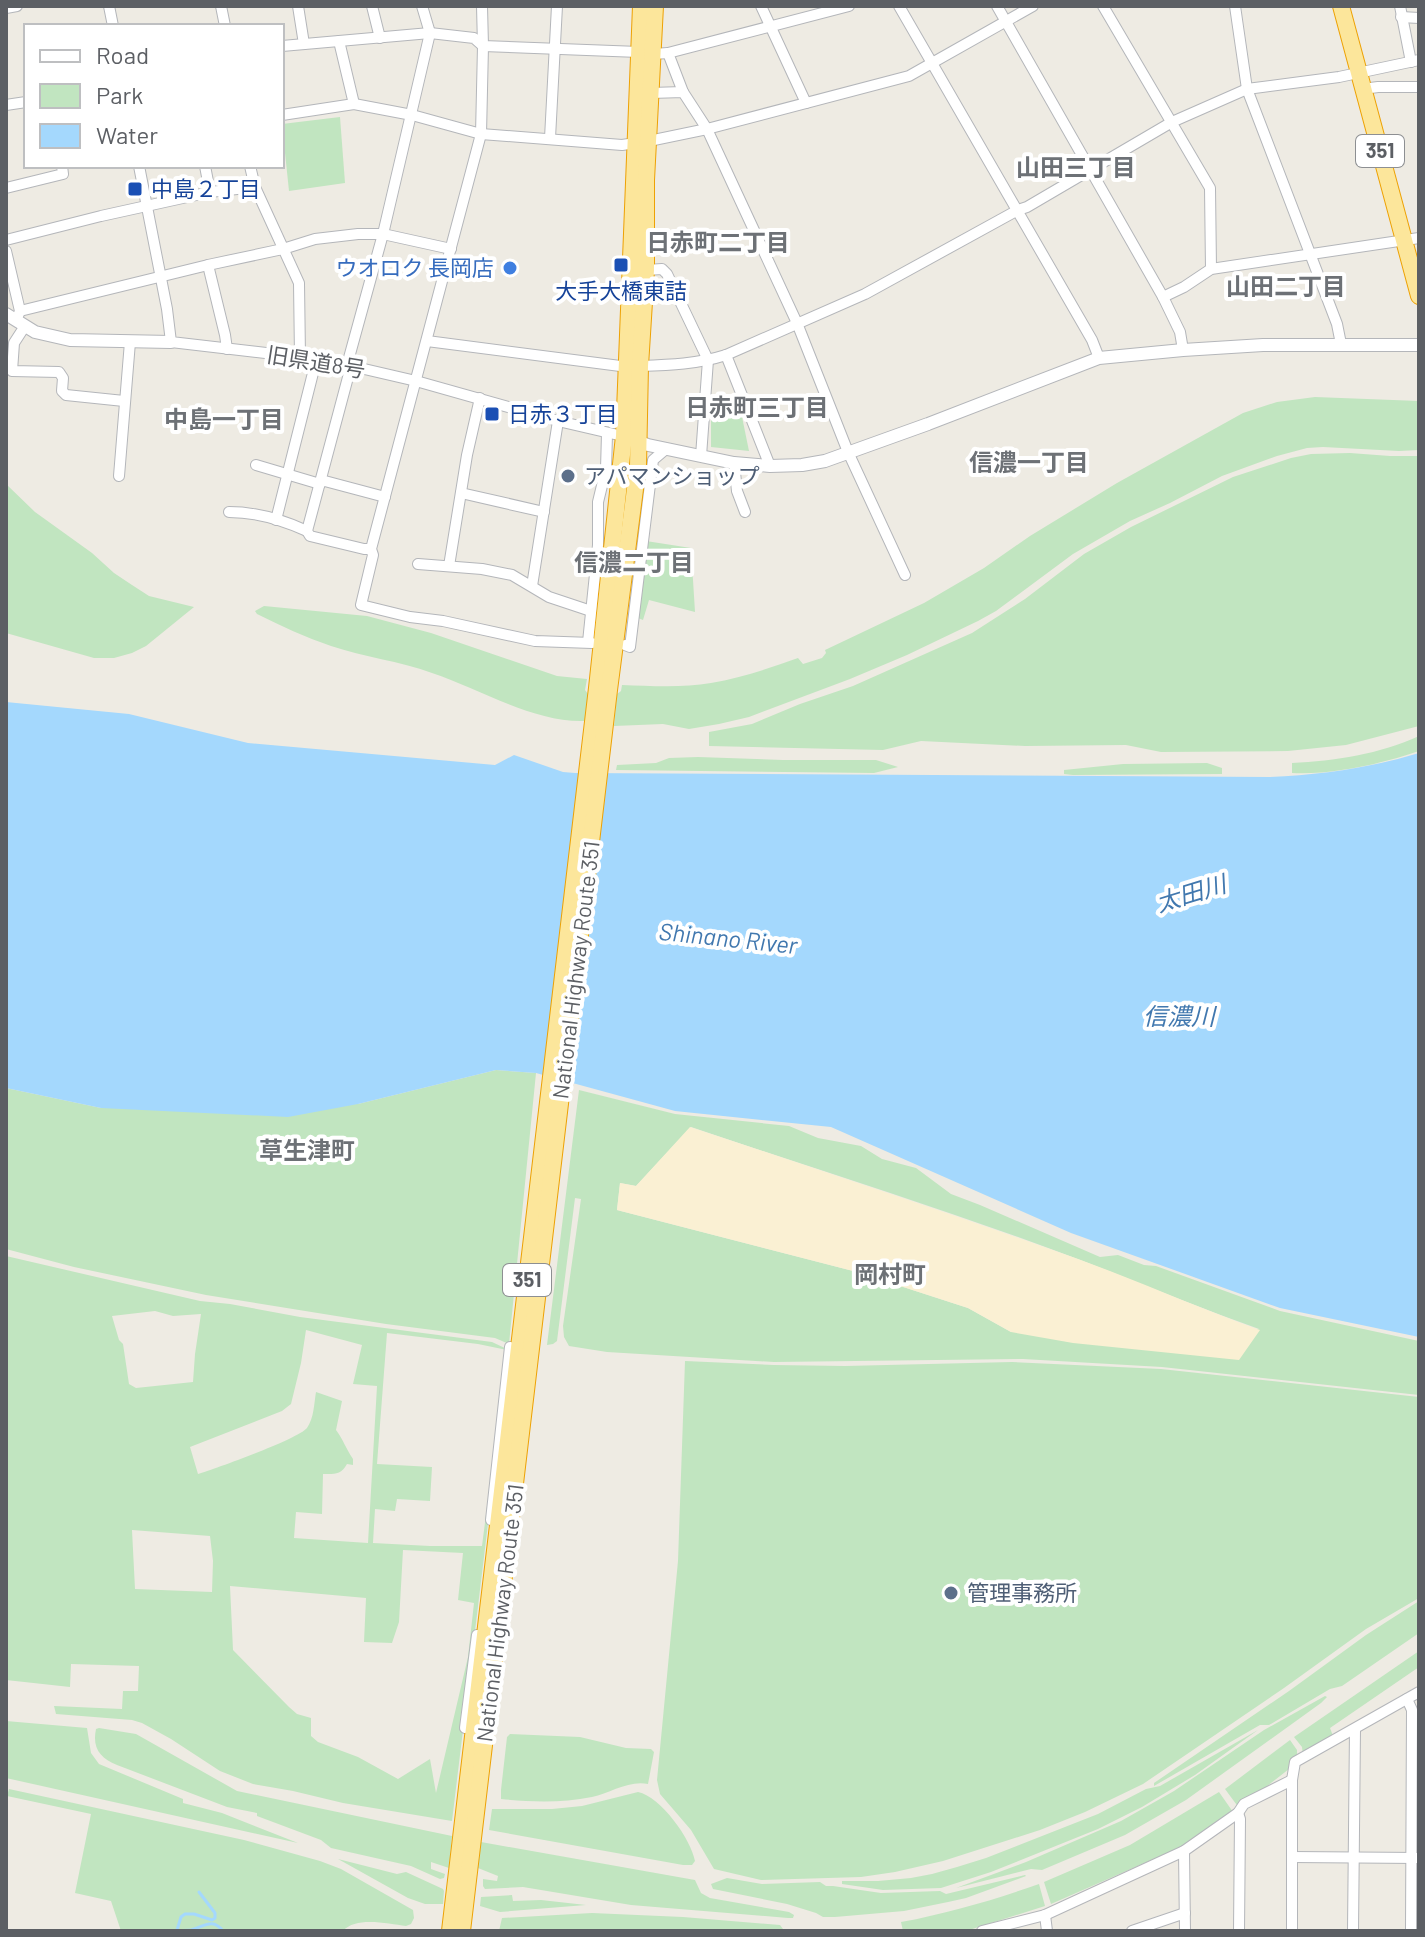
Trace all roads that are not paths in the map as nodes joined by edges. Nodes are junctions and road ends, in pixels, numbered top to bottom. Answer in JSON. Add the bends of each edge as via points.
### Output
{"nodes":[{"id":1,"x":17,"y":6,"type":"edge"},
{"id":2,"x":298,"y":6,"type":"edge"},
{"id":3,"x":372,"y":6,"type":"edge"},
{"id":4,"x":422,"y":6,"type":"edge"},
{"id":5,"x":482,"y":6,"type":"edge"},
{"id":6,"x":557,"y":6,"type":"edge"},
{"id":7,"x":641,"y":6,"type":"edge"},
{"id":8,"x":655,"y":6,"type":"edge"},
{"id":9,"x":761,"y":6,"type":"edge"},
{"id":10,"x":849,"y":6,"type":"edge"},
{"id":11,"x":899,"y":6,"type":"edge"},
{"id":12,"x":997,"y":6,"type":"edge"},
{"id":13,"x":1033,"y":6,"type":"edge"},
{"id":14,"x":1103,"y":6,"type":"edge"},
{"id":15,"x":1235,"y":6,"type":"edge"},
{"id":16,"x":1341,"y":6,"type":"edge"},
{"id":17,"x":6,"y":8,"type":"edge"},
{"id":18,"x":1401,"y":12,"type":"edge"},
{"id":19,"x":1419,"y":18,"type":"edge"},
{"id":20,"x":1006,"y":21,"type":"junction"},
{"id":21,"x":771,"y":27,"type":"junction"},
{"id":22,"x":430,"y":33,"type":"junction"},
{"id":23,"x":380,"y":38,"type":"junction"},
{"id":24,"x":339,"y":41,"type":"junction"},
{"id":25,"x":304,"y":44,"type":"junction"},
{"id":26,"x":284,"y":46,"type":"edge"},
{"id":27,"x":483,"y":46,"type":"junction"},
{"id":28,"x":554,"y":48,"type":"junction"},
{"id":29,"x":653,"y":53,"type":"junction"},
{"id":30,"x":1415,"y":61,"type":"edge"},
{"id":31,"x":932,"y":62,"type":"junction"},
{"id":32,"x":1361,"y":81,"type":"junction"},
{"id":33,"x":1419,"y":87,"type":"edge"},
{"id":34,"x":1247,"y":89,"type":"junction"},
{"id":35,"x":683,"y":92,"type":"junction"},
{"id":36,"x":651,"y":93,"type":"junction"},
{"id":37,"x":806,"y":103,"type":"junction"},
{"id":38,"x":354,"y":104,"type":"junction"},
{"id":39,"x":284,"y":115,"type":"edge"},
{"id":40,"x":412,"y":115,"type":"junction"},
{"id":41,"x":1172,"y":122,"type":"junction"},
{"id":42,"x":707,"y":129,"type":"junction"},
{"id":43,"x":481,"y":134,"type":"junction"},
{"id":44,"x":550,"y":138,"type":"junction"},
{"id":45,"x":642,"y":142,"type":"junction"},
{"id":46,"x":62,"y":168,"type":"edge"},
{"id":47,"x":139,"y":168,"type":"edge"},
{"id":48,"x":205,"y":168,"type":"edge"},
{"id":49,"x":250,"y":168,"type":"edge"},
{"id":50,"x":1092,"y":170,"type":"junction"},
{"id":51,"x":255,"y":187,"type":"junction"},
{"id":52,"x":6,"y":188,"type":"edge"},
{"id":53,"x":210,"y":192,"type":"junction"},
{"id":54,"x":147,"y":206,"type":"junction"},
{"id":55,"x":1018,"y":210,"type":"junction"},
{"id":56,"x":383,"y":234,"type":"junction"},
{"id":57,"x":6,"y":240,"type":"edge"},
{"id":58,"x":1412,"y":240,"type":"edge"},
{"id":59,"x":283,"y":249,"type":"junction"},
{"id":60,"x":451,"y":249,"type":"junction"},
{"id":61,"x":6,"y":251,"type":"edge"},
{"id":62,"x":1310,"y":256,"type":"junction"},
{"id":63,"x":208,"y":265,"type":"junction"},
{"id":64,"x":1211,"y":269,"type":"junction"},
{"id":65,"x":646,"y":270,"type":"junction"},
{"id":66,"x":160,"y":277,"type":"junction"},
{"id":67,"x":1419,"y":296,"type":"edge"},
{"id":68,"x":1163,"y":297,"type":"junction"},
{"id":69,"x":17,"y":318,"type":"edge"},
{"id":70,"x":797,"y":323,"type":"junction"},
{"id":71,"x":427,"y":341,"type":"junction"},
{"id":72,"x":130,"y":342,"type":"junction"},
{"id":73,"x":171,"y":342,"type":"junction"},
{"id":74,"x":1341,"y":344,"type":"junction"},
{"id":75,"x":1419,"y":345,"type":"edge"},
{"id":76,"x":227,"y":349,"type":"junction"},
{"id":77,"x":1183,"y":350,"type":"junction"},
{"id":78,"x":726,"y":355,"type":"junction"},
{"id":79,"x":300,"y":357,"type":"junction"},
{"id":80,"x":1099,"y":358,"type":"junction"},
{"id":81,"x":708,"y":360,"type":"junction"},
{"id":82,"x":316,"y":361,"type":"junction"},
{"id":83,"x":349,"y":366,"type":"junction"},
{"id":84,"x":634,"y":367,"type":"junction"},
{"id":85,"x":416,"y":381,"type":"junction"},
{"id":86,"x":480,"y":398,"type":"junction"},
{"id":87,"x":124,"y":401,"type":"junction"},
{"id":88,"x":558,"y":421,"type":"junction"},
{"id":89,"x":607,"y":434,"type":"junction"},
{"id":90,"x":632,"y":439,"type":"junction"},
{"id":91,"x":666,"y":449,"type":"junction"},
{"id":92,"x":848,"y":452,"type":"junction"},
{"id":93,"x":701,"y":456,"type":"junction"},
{"id":94,"x":734,"y":463,"type":"junction"},
{"id":95,"x":256,"y":465,"type":"dead end"},
{"id":96,"x":770,"y":466,"type":"junction"},
{"id":97,"x":287,"y":475,"type":"junction"},
{"id":98,"x":119,"y":476,"type":"dead end"},
{"id":99,"x":321,"y":482,"type":"junction"},
{"id":100,"x":461,"y":493,"type":"junction"},
{"id":101,"x":385,"y":497,"type":"junction"},
{"id":102,"x":229,"y":512,"type":"dead end"},
{"id":103,"x":544,"y":512,"type":"junction"},
{"id":104,"x":745,"y":512,"type":"dead end"},
{"id":105,"x":276,"y":520,"type":"junction"},
{"id":106,"x":307,"y":531,"type":"junction"},
{"id":107,"x":371,"y":549,"type":"junction"},
{"id":108,"x":418,"y":564,"type":"dead end"},
{"id":109,"x":449,"y":566,"type":"junction"},
{"id":110,"x":905,"y":575,"type":"dead end"},
{"id":111,"x":532,"y":586,"type":"junction"},
{"id":112,"x":591,"y":611,"type":"junction"},
{"id":113,"x":625,"y":645,"type":"dead end"},
{"id":114,"x":510,"y":1347,"type":"dead end"},
{"id":115,"x":1419,"y":1692,"type":"edge"},
{"id":116,"x":1407,"y":1699,"type":"junction"},
{"id":117,"x":465,"y":1728,"type":"dead end"},
{"id":118,"x":1355,"y":1729,"type":"junction"},
{"id":119,"x":1416,"y":1729,"type":"edge"},
{"id":120,"x":1292,"y":1780,"type":"junction"},
{"id":121,"x":1238,"y":1813,"type":"junction"},
{"id":122,"x":1184,"y":1851,"type":"junction"},
{"id":123,"x":1292,"y":1857,"type":"junction"},
{"id":124,"x":1353,"y":1858,"type":"junction"},
{"id":125,"x":1415,"y":1858,"type":"edge"},
{"id":126,"x":463,"y":1874,"type":"junction"},
{"id":127,"x":1185,"y":1913,"type":"junction"},
{"id":128,"x":1045,"y":1915,"type":"junction"},
{"id":129,"x":999,"y":1929,"type":"edge"},
{"id":130,"x":450,"y":1931,"type":"edge"},
{"id":131,"x":462,"y":1931,"type":"edge"},
{"id":132,"x":982,"y":1931,"type":"edge"},
{"id":133,"x":1047,"y":1931,"type":"edge"},
{"id":134,"x":1132,"y":1931,"type":"edge"},
{"id":135,"x":1185,"y":1931,"type":"edge"},
{"id":136,"x":1239,"y":1931,"type":"edge"},
{"id":137,"x":1292,"y":1931,"type":"edge"},
{"id":138,"x":1353,"y":1931,"type":"edge"},
{"id":139,"x":1411,"y":1931,"type":"edge"}],
"edges":[{"from":1,"to":17,"type":"street"},
{"from":2,"to":25,"type":"street"},
{"from":3,"to":23,"type":"street"},
{"from":4,"to":22,"type":"street"},
{"from":5,"to":27,"type":"street"},
{"from":6,"to":28,"type":"street"},
{"from":7,"to":29,"type":"highway","name":"National Highway Route 351","number":"351"},
{"from":8,"to":29,"type":"highway","name":"National Highway Route 351","number":"351"},
{"from":9,"to":21,"type":"street"},
{"from":10,"to":21,"type":"street"},
{"from":11,"to":31,"type":"street"},
{"from":12,"to":20,"type":"street"},
{"from":13,"to":20,"type":"street"},
{"from":14,"to":41,"type":"street"},
{"from":15,"to":34,"type":"street"},
{"from":16,"to":32,"type":"highway","number":"351"},
{"from":18,"to":19,"type":"street"},
{"from":18,"to":30,"type":"street"},
{"from":20,"to":31,"type":"street"},
{"from":20,"to":50,"type":"street"},
{"from":21,"to":29,"type":"street"},
{"from":21,"to":37,"type":"street"},
{"from":22,"to":23,"type":"street"},
{"from":22,"to":27,"type":"street","via":[[474,38]]},
{"from":22,"to":40,"type":"street"},
{"from":23,"to":24,"type":"street"},
{"from":24,"to":25,"type":"street"},
{"from":24,"to":38,"type":"street"},
{"from":25,"to":26,"type":"street"},
{"from":27,"to":28,"type":"street"},
{"from":27,"to":43,"type":"street"},
{"from":28,"to":29,"type":"street"},
{"from":28,"to":44,"type":"street"},
{"from":29,"to":35,"type":"street"},
{"from":29,"to":36,"type":"highway","name":"National Highway Route 351","number":"351"},
{"from":29,"to":45,"type":"highway","name":"National Highway Route 351","number":"351"},
{"from":30,"to":32,"type":"street"},
{"from":31,"to":37,"type":"street","via":[[909,76]]},
{"from":31,"to":55,"type":"street"},
{"from":32,"to":33,"type":"street","via":[[1378,87]]},
{"from":32,"to":34,"type":"street"},
{"from":32,"to":58,"type":"highway","number":"351"},
{"from":34,"to":41,"type":"street"},
{"from":34,"to":62,"type":"street"},
{"from":35,"to":36,"type":"street"},
{"from":35,"to":42,"type":"street"},
{"from":36,"to":45,"type":"highway","name":"National Highway Route 351","number":"351"},
{"from":37,"to":42,"type":"street"},
{"from":38,"to":39,"type":"street"},
{"from":38,"to":40,"type":"street"},
{"from":40,"to":43,"type":"street"},
{"from":40,"to":56,"type":"street"},
{"from":41,"to":50,"type":"street"},
{"from":41,"to":64,"type":"street","via":[[1210,188]]},
{"from":42,"to":45,"type":"street"},
{"from":42,"to":70,"type":"street"},
{"from":43,"to":44,"type":"street"},
{"from":43,"to":60,"type":"street"},
{"from":44,"to":45,"type":"street"},
{"from":45,"to":65,"type":"highway","name":"National Highway Route 351","number":"351"},
{"from":45,"to":84,"type":"highway","name":"National Highway Route 351","number":"351"},
{"from":46,"to":52,"type":"street","via":[[63,174]]},
{"from":47,"to":54,"type":"street"},
{"from":48,"to":53,"type":"street"},
{"from":49,"to":51,"type":"street"},
{"from":50,"to":55,"type":"street"},
{"from":50,"to":68,"type":"street"},
{"from":51,"to":53,"type":"street"},
{"from":51,"to":59,"type":"street"},
{"from":53,"to":54,"type":"street"},
{"from":54,"to":57,"type":"street"},
{"from":54,"to":66,"type":"street"},
{"from":55,"to":70,"type":"street","via":[[865,294]]},
{"from":55,"to":80,"type":"street"},
{"from":56,"to":59,"type":"street","via":[[315,239]]},
{"from":56,"to":60,"type":"street"},
{"from":56,"to":83,"type":"street"},
{"from":58,"to":62,"type":"street"},
{"from":58,"to":67,"type":"highway","number":"351"},
{"from":59,"to":63,"type":"street"},
{"from":59,"to":79,"type":"street","via":[[299,283]]},
{"from":60,"to":71,"type":"street"},
{"from":61,"to":69,"type":"street"},
{"from":62,"to":64,"type":"street"},
{"from":62,"to":74,"type":"street"},
{"from":63,"to":66,"type":"street"},
{"from":63,"to":76,"type":"street"},
{"from":64,"to":68,"type":"street"},
{"from":65,"to":81,"type":"street","via":[[667,274]]},
{"from":65,"to":84,"type":"highway","name":"National Highway Route 351","number":"351"},
{"from":66,"to":69,"type":"street"},
{"from":66,"to":73,"type":"street"},
{"from":68,"to":77,"type":"street"},
{"from":69,"to":72,"type":"street","name":"旧県道8号","via":[[44,335]]},
{"from":69,"to":87,"type":"street","via":[[12,371],[59,372],[66,395]]},
{"from":70,"to":78,"type":"street"},
{"from":70,"to":92,"type":"street"},
{"from":71,"to":84,"type":"street"},
{"from":71,"to":85,"type":"street"},
{"from":72,"to":73,"type":"street","name":"旧県道8号"},
{"from":72,"to":87,"type":"street"},
{"from":73,"to":76,"type":"street","name":"旧県道8号"},
{"from":74,"to":75,"type":"street"},
{"from":74,"to":77,"type":"street"},
{"from":76,"to":79,"type":"street","name":"旧県道8号"},
{"from":77,"to":80,"type":"street"},
{"from":78,"to":81,"type":"street"},
{"from":78,"to":96,"type":"street"},
{"from":79,"to":82,"type":"street","name":"旧県道8号"},
{"from":80,"to":92,"type":"street"},
{"from":81,"to":84,"type":"street"},
{"from":81,"to":93,"type":"street"},
{"from":82,"to":83,"type":"street","name":"旧県道8号"},
{"from":82,"to":97,"type":"street"},
{"from":83,"to":85,"type":"street","name":"旧県道8号"},
{"from":83,"to":99,"type":"street"},
{"from":84,"to":90,"type":"highway","name":"National Highway Route 351","number":"351"},
{"from":85,"to":86,"type":"street","name":"旧県道8号"},
{"from":85,"to":101,"type":"street"},
{"from":86,"to":88,"type":"street","name":"旧県道8号"},
{"from":86,"to":100,"type":"street"},
{"from":87,"to":98,"type":"street"},
{"from":88,"to":89,"type":"street","name":"旧県道8号"},
{"from":88,"to":103,"type":"street"},
{"from":89,"to":90,"type":"street","name":"旧県道8号"},
{"from":89,"to":112,"type":"street"},
{"from":90,"to":91,"type":"street"},
{"from":90,"to":126,"type":"highway","name":"National Highway Route 351","number":"351"},
{"from":91,"to":93,"type":"street"},
{"from":91,"to":113,"type":"street","via":[[653,460],[630,647]]},
{"from":92,"to":96,"type":"street","via":[[817,463]]},
{"from":92,"to":110,"type":"street"},
{"from":93,"to":94,"type":"street"},
{"from":94,"to":96,"type":"street"},
{"from":94,"to":104,"type":"street"},
{"from":95,"to":97,"type":"street"},
{"from":97,"to":99,"type":"street"},
{"from":97,"to":105,"type":"street"},
{"from":99,"to":101,"type":"street"},
{"from":99,"to":106,"type":"street"},
{"from":100,"to":103,"type":"street"},
{"from":100,"to":109,"type":"street"},
{"from":101,"to":107,"type":"street"},
{"from":102,"to":105,"type":"street"},
{"from":103,"to":111,"type":"street"},
{"from":105,"to":106,"type":"street"},
{"from":106,"to":107,"type":"street","via":[[310,536]]},
{"from":107,"to":112,"type":"street","via":[[361,605],[535,641],[590,642]]},
{"from":108,"to":109,"type":"street"},
{"from":109,"to":111,"type":"street","via":[[512,575]]},
{"from":111,"to":112,"type":"street"},
{"from":114,"to":117,"type":"street"},
{"from":115,"to":116,"type":"street"},
{"from":116,"to":118,"type":"street"},
{"from":116,"to":119,"type":"street"},
{"from":118,"to":120,"type":"street","via":[[1295,1762]]},
{"from":118,"to":124,"type":"street"},
{"from":119,"to":125,"type":"street"},
{"from":120,"to":121,"type":"street","via":[[1244,1804]]},
{"from":120,"to":123,"type":"street"},
{"from":121,"to":122,"type":"street"},
{"from":121,"to":136,"type":"street"},
{"from":122,"to":127,"type":"street"},
{"from":122,"to":128,"type":"street"},
{"from":123,"to":124,"type":"street"},
{"from":123,"to":137,"type":"street"},
{"from":124,"to":125,"type":"street"},
{"from":124,"to":138,"type":"street"},
{"from":125,"to":139,"type":"street"},
{"from":126,"to":130,"type":"highway","name":"National Highway Route 351","number":"351"},
{"from":126,"to":131,"type":"highway","name":"National Highway Route 351","number":"351"},
{"from":127,"to":134,"type":"street"},
{"from":127,"to":135,"type":"street"},
{"from":128,"to":129,"type":"street"},
{"from":128,"to":133,"type":"street"},
{"from":129,"to":132,"type":"street"}]}
